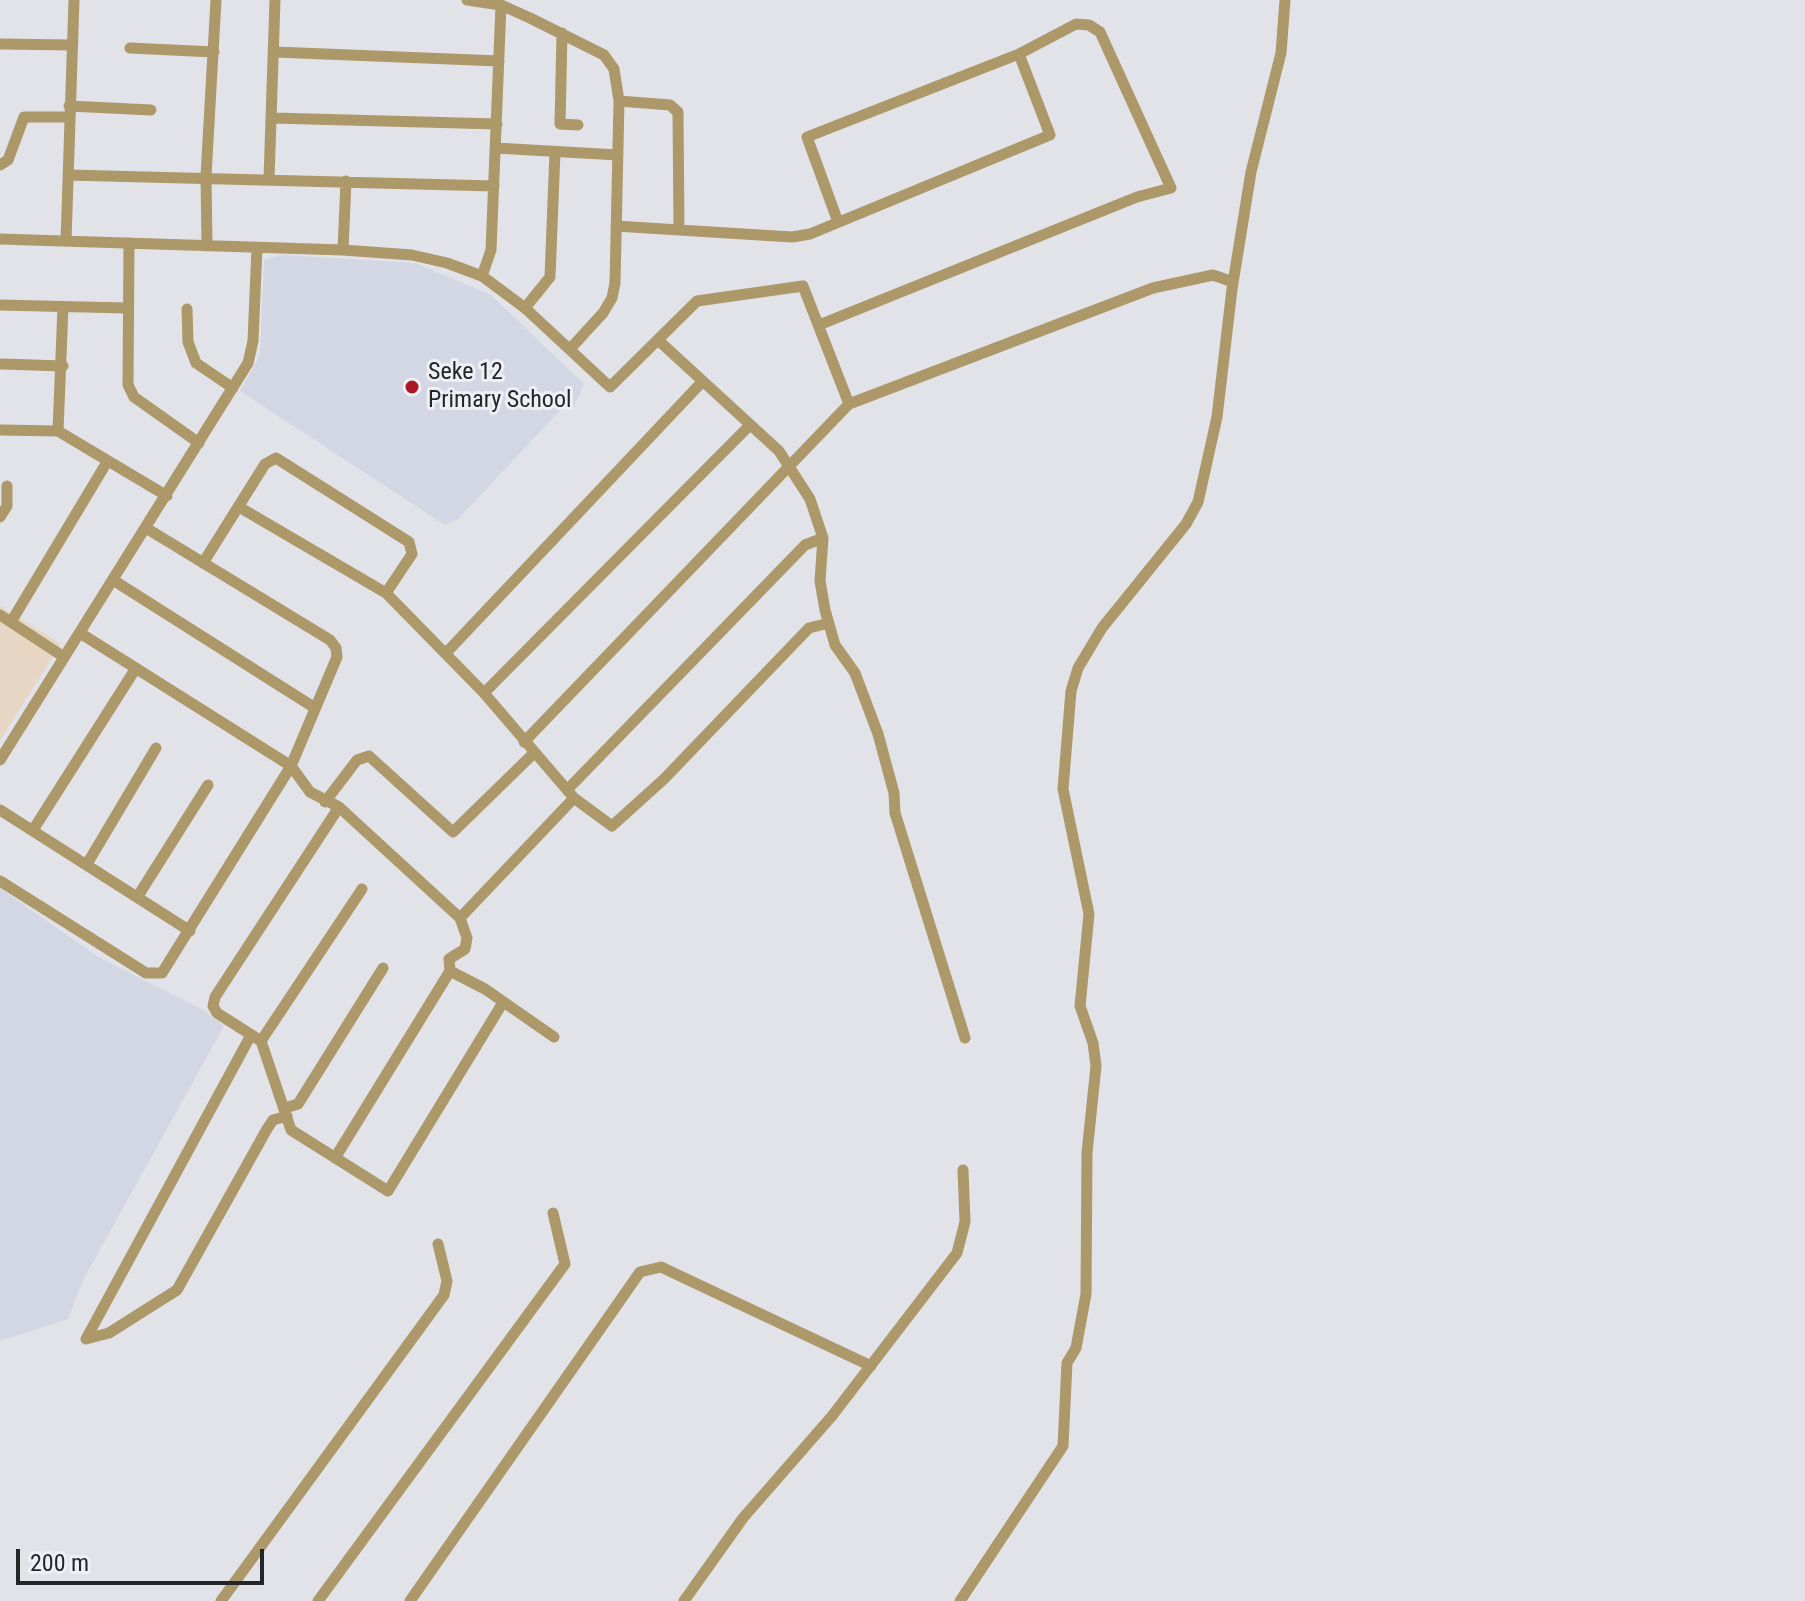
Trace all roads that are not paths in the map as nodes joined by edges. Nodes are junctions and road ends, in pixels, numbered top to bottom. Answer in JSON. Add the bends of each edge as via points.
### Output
{"nodes":[{"id":1,"x":74,"y":0,"type":"edge"},
{"id":2,"x":216,"y":0,"type":"edge"},
{"id":3,"x":275,"y":0,"type":"edge"},
{"id":4,"x":467,"y":0,"type":"edge"},
{"id":5,"x":1285,"y":0,"type":"edge"},
{"id":6,"x":501,"y":5,"type":"junction"},
{"id":7,"x":562,"y":33,"type":"junction"},
{"id":8,"x":0,"y":44,"type":"edge"},
{"id":9,"x":71,"y":45,"type":"junction"},
{"id":10,"x":130,"y":48,"type":"dead end"},
{"id":11,"x":214,"y":52,"type":"junction"},
{"id":12,"x":275,"y":52,"type":"junction"},
{"id":13,"x":1019,"y":54,"type":"junction"},
{"id":14,"x":499,"y":61,"type":"junction"},
{"id":15,"x":619,"y":101,"type":"junction"},
{"id":16,"x":151,"y":110,"type":"dead end"},
{"id":17,"x":69,"y":111,"type":"junction"},
{"id":18,"x":272,"y":118,"type":"junction"},
{"id":19,"x":497,"y":124,"type":"junction"},
{"id":20,"x":578,"y":125,"type":"dead end"},
{"id":21,"x":496,"y":148,"type":"junction"},
{"id":22,"x":555,"y":152,"type":"junction"},
{"id":23,"x":618,"y":155,"type":"junction"},
{"id":24,"x":0,"y":165,"type":"edge"},
{"id":25,"x":68,"y":175,"type":"junction"},
{"id":26,"x":206,"y":176,"type":"junction"},
{"id":27,"x":269,"y":179,"type":"junction"},
{"id":28,"x":346,"y":181,"type":"junction"},
{"id":29,"x":494,"y":186,"type":"junction"},
{"id":30,"x":838,"y":222,"type":"junction"},
{"id":31,"x":616,"y":226,"type":"junction"},
{"id":32,"x":679,"y":230,"type":"junction"},
{"id":33,"x":0,"y":239,"type":"edge"},
{"id":34,"x":66,"y":241,"type":"junction"},
{"id":35,"x":129,"y":243,"type":"junction"},
{"id":36,"x":207,"y":246,"type":"junction"},
{"id":37,"x":257,"y":248,"type":"junction"},
{"id":38,"x":343,"y":250,"type":"junction"},
{"id":39,"x":482,"y":276,"type":"junction"},
{"id":40,"x":1233,"y":282,"type":"junction"},
{"id":41,"x":0,"y":305,"type":"edge"},
{"id":42,"x":63,"y":307,"type":"junction"},
{"id":43,"x":126,"y":308,"type":"junction"},
{"id":44,"x":525,"y":308,"type":"junction"},
{"id":45,"x":187,"y":309,"type":"dead end"},
{"id":46,"x":819,"y":325,"type":"junction"},
{"id":47,"x":658,"y":340,"type":"junction"},
{"id":48,"x":570,"y":349,"type":"junction"},
{"id":49,"x":2,"y":364,"type":"dead end"},
{"id":50,"x":63,"y":366,"type":"junction"},
{"id":51,"x":702,"y":382,"type":"junction"},
{"id":52,"x":233,"y":388,"type":"junction"},
{"id":53,"x":849,"y":404,"type":"junction"},
{"id":54,"x":750,"y":425,"type":"junction"},
{"id":55,"x":0,"y":430,"type":"edge"},
{"id":56,"x":58,"y":431,"type":"junction"},
{"id":57,"x":199,"y":443,"type":"junction"},
{"id":58,"x":107,"y":462,"type":"junction"},
{"id":59,"x":791,"y":464,"type":"junction"},
{"id":60,"x":7,"y":486,"type":"dead end"},
{"id":61,"x":167,"y":496,"type":"junction"},
{"id":62,"x":239,"y":507,"type":"junction"},
{"id":63,"x":0,"y":517,"type":"edge"},
{"id":64,"x":146,"y":528,"type":"junction"},
{"id":65,"x":823,"y":538,"type":"junction"},
{"id":66,"x":203,"y":563,"type":"junction"},
{"id":67,"x":113,"y":580,"type":"junction"},
{"id":68,"x":386,"y":593,"type":"junction"},
{"id":69,"x":5,"y":619,"type":"edge"},
{"id":70,"x":829,"y":623,"type":"junction"},
{"id":71,"x":80,"y":633,"type":"junction"},
{"id":72,"x":446,"y":653,"type":"junction"},
{"id":73,"x":64,"y":657,"type":"junction"},
{"id":74,"x":136,"y":668,"type":"junction"},
{"id":75,"x":484,"y":693,"type":"junction"},
{"id":76,"x":315,"y":708,"type":"junction"},
{"id":77,"x":524,"y":742,"type":"junction"},
{"id":78,"x":156,"y":748,"type":"dead end"},
{"id":79,"x":534,"y":753,"type":"junction"},
{"id":80,"x":0,"y":760,"type":"edge"},
{"id":81,"x":291,"y":766,"type":"junction"},
{"id":82,"x":208,"y":785,"type":"dead end"},
{"id":83,"x":571,"y":794,"type":"junction"},
{"id":84,"x":325,"y":802,"type":"junction"},
{"id":85,"x":339,"y":807,"type":"junction"},
{"id":86,"x":0,"y":810,"type":"edge"},
{"id":87,"x":33,"y":830,"type":"junction"},
{"id":88,"x":87,"y":864,"type":"junction"},
{"id":89,"x":0,"y":881,"type":"edge"},
{"id":90,"x":362,"y":889,"type":"dead end"},
{"id":91,"x":138,"y":896,"type":"junction"},
{"id":92,"x":460,"y":918,"type":"junction"},
{"id":93,"x":190,"y":931,"type":"junction"},
{"id":94,"x":383,"y":968,"type":"dead end"},
{"id":95,"x":450,"y":971,"type":"junction"},
{"id":96,"x":502,"y":1004,"type":"junction"},
{"id":97,"x":554,"y":1037,"type":"dead end"},
{"id":98,"x":256,"y":1038,"type":"junction"},
{"id":99,"x":965,"y":1038,"type":"dead end"},
{"id":100,"x":286,"y":1112,"type":"junction"},
{"id":101,"x":335,"y":1158,"type":"junction"},
{"id":102,"x":963,"y":1170,"type":"dead end"},
{"id":103,"x":553,"y":1213,"type":"dead end"},
{"id":104,"x":438,"y":1244,"type":"dead end"},
{"id":105,"x":871,"y":1366,"type":"junction"},
{"id":106,"x":221,"y":1601,"type":"edge"},
{"id":107,"x":318,"y":1601,"type":"edge"},
{"id":108,"x":410,"y":1601,"type":"edge"},
{"id":109,"x":684,"y":1601,"type":"edge"},
{"id":110,"x":960,"y":1601,"type":"edge"}],
"edges":[{"from":1,"to":9,"type":"street"},
{"from":2,"to":11,"type":"street"},
{"from":3,"to":12,"type":"street"},
{"from":4,"to":6,"type":"street"},
{"from":5,"to":40,"type":"street","via":[[1281,53],[1251,172]]},
{"from":6,"to":7,"type":"street"},
{"from":6,"to":14,"type":"street"},
{"from":7,"to":15,"type":"street","via":[[610,61]]},
{"from":7,"to":20,"type":"street","via":[[560,124]]},
{"from":8,"to":9,"type":"street"},
{"from":9,"to":17,"type":"street"},
{"from":10,"to":11,"type":"street"},
{"from":11,"to":26,"type":"street"},
{"from":12,"to":14,"type":"street"},
{"from":12,"to":18,"type":"street"},
{"from":13,"to":30,"type":"street","via":[[1050,135]]},
{"from":13,"to":30,"type":"street","via":[[807,137]]},
{"from":13,"to":46,"type":"street","via":[[1076,24],[1100,32],[1171,188]]},
{"from":14,"to":19,"type":"street"},
{"from":15,"to":23,"type":"street"},
{"from":15,"to":32,"type":"street","via":[[670,105],[678,112]]},
{"from":16,"to":17,"type":"street"},
{"from":17,"to":24,"type":"street","via":[[24,117],[8,160]]},
{"from":17,"to":25,"type":"street"},
{"from":18,"to":19,"type":"street"},
{"from":18,"to":27,"type":"street"},
{"from":19,"to":21,"type":"street"},
{"from":21,"to":22,"type":"street"},
{"from":21,"to":29,"type":"street"},
{"from":22,"to":23,"type":"street"},
{"from":22,"to":44,"type":"street","via":[[550,277]]},
{"from":23,"to":31,"type":"street"},
{"from":25,"to":26,"type":"street"},
{"from":25,"to":34,"type":"street"},
{"from":26,"to":27,"type":"street"},
{"from":26,"to":36,"type":"street"},
{"from":27,"to":28,"type":"street"},
{"from":28,"to":29,"type":"street"},
{"from":28,"to":38,"type":"street"},
{"from":29,"to":39,"type":"street","via":[[491,250]]},
{"from":30,"to":32,"type":"street","via":[[792,237]]},
{"from":31,"to":32,"type":"street"},
{"from":31,"to":48,"type":"street","via":[[612,298]]},
{"from":33,"to":34,"type":"street"},
{"from":34,"to":35,"type":"street"},
{"from":35,"to":36,"type":"street"},
{"from":35,"to":43,"type":"street"},
{"from":36,"to":37,"type":"street"},
{"from":37,"to":38,"type":"street"},
{"from":37,"to":52,"type":"street","via":[[251,353]]},
{"from":38,"to":39,"type":"street","via":[[412,255]]},
{"from":39,"to":44,"type":"street"},
{"from":40,"to":53,"type":"street","via":[[1213,275],[1153,288]]},
{"from":40,"to":110,"type":"street","via":[[1217,417],[1198,502],[1102,628],[1071,691],[1063,789],[1089,914],[1080,1006],[1096,1066],[1087,1153],[1086,1294],[1076,1348],[1067,1363],[1063,1446]]},
{"from":41,"to":42,"type":"street"},
{"from":42,"to":43,"type":"street"},
{"from":42,"to":50,"type":"street"},
{"from":43,"to":57,"type":"street","via":[[125,373],[134,397]]},
{"from":44,"to":48,"type":"street"},
{"from":45,"to":52,"type":"street","via":[[188,342],[196,363]]},
{"from":46,"to":47,"type":"street","via":[[803,286],[697,301]]},
{"from":46,"to":53,"type":"street"},
{"from":47,"to":48,"type":"street","via":[[610,387]]},
{"from":47,"to":51,"type":"street"},
{"from":49,"to":50,"type":"street"},
{"from":50,"to":56,"type":"street"},
{"from":51,"to":54,"type":"street"},
{"from":51,"to":72,"type":"street"},
{"from":52,"to":57,"type":"street"},
{"from":53,"to":59,"type":"street"},
{"from":54,"to":59,"type":"street"},
{"from":54,"to":75,"type":"street"},
{"from":55,"to":56,"type":"street"},
{"from":56,"to":58,"type":"street"},
{"from":57,"to":61,"type":"street"},
{"from":58,"to":61,"type":"street"},
{"from":58,"to":69,"type":"street"},
{"from":59,"to":65,"type":"street"},
{"from":59,"to":77,"type":"street"},
{"from":60,"to":63,"type":"street","via":[[7,506]]},
{"from":61,"to":64,"type":"street"},
{"from":62,"to":66,"type":"street"},
{"from":62,"to":68,"type":"street"},
{"from":62,"to":68,"type":"street","via":[[265,464],[281,460],[409,542],[412,554]]},
{"from":64,"to":66,"type":"street"},
{"from":64,"to":67,"type":"street"},
{"from":65,"to":70,"type":"street","via":[[820,581]]},
{"from":65,"to":83,"type":"street","via":[[805,545]]},
{"from":66,"to":76,"type":"street","via":[[334,644],[337,657]]},
{"from":67,"to":71,"type":"street"},
{"from":67,"to":76,"type":"street"},
{"from":68,"to":72,"type":"street"},
{"from":69,"to":73,"type":"street"},
{"from":70,"to":83,"type":"street","via":[[809,628],[612,826]]},
{"from":70,"to":99,"type":"street","via":[[878,734],[895,813]]},
{"from":71,"to":73,"type":"street"},
{"from":71,"to":74,"type":"street"},
{"from":72,"to":75,"type":"street"},
{"from":73,"to":80,"type":"street"},
{"from":74,"to":81,"type":"street"},
{"from":74,"to":87,"type":"street"},
{"from":75,"to":77,"type":"street"},
{"from":76,"to":81,"type":"street"},
{"from":77,"to":79,"type":"street"},
{"from":78,"to":88,"type":"street"},
{"from":79,"to":83,"type":"street"},
{"from":79,"to":84,"type":"street","via":[[453,832],[369,756],[357,760]]},
{"from":81,"to":84,"type":"street","via":[[310,792]]},
{"from":81,"to":93,"type":"street"},
{"from":82,"to":91,"type":"street"},
{"from":83,"to":92,"type":"street"},
{"from":84,"to":85,"type":"street"},
{"from":85,"to":92,"type":"street"},
{"from":85,"to":98,"type":"street","via":[[215,997],[217,1013]]},
{"from":86,"to":87,"type":"street"},
{"from":87,"to":88,"type":"street"},
{"from":88,"to":91,"type":"street"},
{"from":89,"to":93,"type":"street","via":[[153,975],[166,970]]},
{"from":90,"to":98,"type":"street"},
{"from":91,"to":93,"type":"street"},
{"from":92,"to":95,"type":"street","via":[[465,949],[449,959]]},
{"from":94,"to":100,"type":"street","via":[[298,1104]]},
{"from":95,"to":96,"type":"street"},
{"from":95,"to":101,"type":"street"},
{"from":96,"to":97,"type":"street"},
{"from":96,"to":101,"type":"street","via":[[388,1191]]},
{"from":98,"to":100,"type":"street"},
{"from":98,"to":100,"type":"street","via":[[86,1339],[109,1333],[177,1290],[267,1129]]},
{"from":100,"to":101,"type":"street","via":[[291,1130]]},
{"from":102,"to":105,"type":"street","via":[[965,1222],[957,1253]]},
{"from":103,"to":107,"type":"street","via":[[565,1264]]},
{"from":104,"to":106,"type":"street","via":[[447,1281],[444,1295]]},
{"from":105,"to":108,"type":"street","via":[[661,1267],[640,1272]]},
{"from":105,"to":109,"type":"street","via":[[743,1518]]}]}
